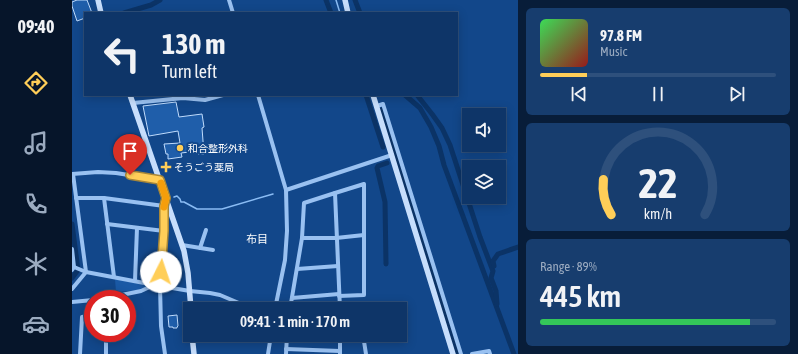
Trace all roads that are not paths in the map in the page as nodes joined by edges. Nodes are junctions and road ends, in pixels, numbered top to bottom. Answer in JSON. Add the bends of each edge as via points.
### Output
{"nodes":[{"id":1,"x":98,"y":0,"type":"edge"},
{"id":2,"x":229,"y":0,"type":"edge"},
{"id":3,"x":345,"y":0,"type":"edge"},
{"id":4,"x":101,"y":12,"type":"edge"},
{"id":5,"x":233,"y":12,"type":"edge"},
{"id":6,"x":348,"y":12,"type":"edge"},
{"id":7,"x":130,"y":96,"type":"edge"},
{"id":8,"x":219,"y":96,"type":"edge"},
{"id":9,"x":258,"y":96,"type":"edge"},
{"id":10,"x":373,"y":96,"type":"edge"},
{"id":11,"x":133,"y":103,"type":"junction"},
{"id":12,"x":377,"y":106,"type":"junction"},
{"id":13,"x":392,"y":155,"type":"junction"},
{"id":14,"x":72,"y":174,"type":"edge"},
{"id":15,"x":160,"y":180,"type":"junction"},
{"id":16,"x":286,"y":190,"type":"junction"},
{"id":17,"x":335,"y":194,"type":"junction"},
{"id":18,"x":76,"y":198,"type":"junction"},
{"id":19,"x":104,"y":198,"type":"junction"},
{"id":20,"x":166,"y":198,"type":"junction"},
{"id":21,"x":164,"y":206,"type":"junction"},
{"id":22,"x":107,"y":224,"type":"junction"},
{"id":23,"x":137,"y":228,"type":"junction"},
{"id":24,"x":206,"y":230,"type":"dead end"},
{"id":25,"x":164,"y":231,"type":"junction"},
{"id":26,"x":364,"y":235,"type":"junction"},
{"id":27,"x":302,"y":238,"type":"junction"},
{"id":28,"x":336,"y":238,"type":"junction"},
{"id":29,"x":182,"y":245,"type":"junction"},
{"id":30,"x":72,"y":248,"type":"edge"},
{"id":31,"x":200,"y":248,"type":"junction"},
{"id":32,"x":213,"y":250,"type":"dead end"},
{"id":33,"x":338,"y":266,"type":"junction"},
{"id":34,"x":76,"y":269,"type":"edge"},
{"id":35,"x":297,"y":269,"type":"junction"},
{"id":36,"x":86,"y":272,"type":"junction"},
{"id":37,"x":114,"y":277,"type":"junction"},
{"id":38,"x":135,"y":281,"type":"junction"},
{"id":39,"x":154,"y":285,"type":"junction"},
{"id":40,"x":160,"y":286,"type":"junction"},
{"id":41,"x":72,"y":289,"type":"edge"},
{"id":42,"x":190,"y":291,"type":"junction"},
{"id":43,"x":136,"y":292,"type":"edge"},
{"id":44,"x":339,"y":295,"type":"junction"},
{"id":45,"x":292,"y":298,"type":"junction"},
{"id":46,"x":84,"y":301,"type":"edge"},
{"id":47,"x":72,"y":302,"type":"edge"},
{"id":48,"x":191,"y":302,"type":"edge"},
{"id":49,"x":236,"y":302,"type":"edge"},
{"id":50,"x":276,"y":302,"type":"edge"},
{"id":51,"x":291,"y":302,"type":"edge"},
{"id":52,"x":340,"y":302,"type":"edge"},
{"id":53,"x":84,"y":317,"type":"edge"},
{"id":54,"x":106,"y":342,"type":"edge"},
{"id":55,"x":193,"y":342,"type":"edge"},
{"id":56,"x":270,"y":342,"type":"edge"},
{"id":57,"x":286,"y":342,"type":"edge"},
{"id":58,"x":364,"y":342,"type":"edge"},
{"id":59,"x":286,"y":349,"type":"junction"},
{"id":60,"x":312,"y":352,"type":"edge"},
{"id":61,"x":340,"y":352,"type":"edge"},
{"id":62,"x":80,"y":354,"type":"edge"},
{"id":63,"x":106,"y":354,"type":"edge"},
{"id":64,"x":165,"y":354,"type":"edge"},
{"id":65,"x":194,"y":354,"type":"edge"},
{"id":66,"x":268,"y":354,"type":"edge"},
{"id":67,"x":286,"y":354,"type":"edge"},
{"id":68,"x":366,"y":354,"type":"edge"},
{"id":69,"x":453,"y":354,"type":"edge"},
{"id":70,"x":461,"y":354,"type":"edge"},
{"id":71,"x":472,"y":354,"type":"edge"},
{"id":72,"x":490,"y":354,"type":"edge"}],
"edges":[{"from":1,"to":4,"type":"street"},
{"from":2,"to":5,"type":"street"},
{"from":3,"to":6,"type":"street"},
{"from":7,"to":11,"type":"street"},
{"from":8,"to":11,"type":"street","via":[[205,100],[183,98]]},
{"from":9,"to":16,"type":"street"},
{"from":10,"to":12,"type":"street"},
{"from":11,"to":15,"type":"street"},
{"from":12,"to":13,"type":"street"},
{"from":12,"to":70,"type":"street","via":[[383,104]]},
{"from":13,"to":16,"type":"street"},
{"from":13,"to":69,"type":"street"},
{"from":14,"to":15,"type":"street","via":[[116,173]]},
{"from":14,"to":18,"type":"street"},
{"from":15,"to":20,"type":"street"},
{"from":16,"to":50,"type":"street","via":[[285,260]]},
{"from":17,"to":26,"type":"street","via":[[364,184]]},
{"from":17,"to":27,"type":"street","via":[[304,203]]},
{"from":17,"to":28,"type":"street"},
{"from":18,"to":19,"type":"street"},
{"from":18,"to":36,"type":"street"},
{"from":19,"to":21,"type":"street"},
{"from":19,"to":22,"type":"street"},
{"from":20,"to":21,"type":"street"},
{"from":20,"to":29,"type":"street"},
{"from":21,"to":25,"type":"street"},
{"from":22,"to":23,"type":"street"},
{"from":22,"to":37,"type":"street"},
{"from":23,"to":25,"type":"street"},
{"from":23,"to":38,"type":"street"},
{"from":24,"to":31,"type":"street"},
{"from":25,"to":40,"type":"street"},
{"from":26,"to":28,"type":"street"},
{"from":26,"to":44,"type":"street","via":[[364,295]]},
{"from":27,"to":28,"type":"street"},
{"from":27,"to":35,"type":"street"},
{"from":28,"to":33,"type":"street"},
{"from":29,"to":31,"type":"street"},
{"from":29,"to":42,"type":"street"},
{"from":30,"to":34,"type":"street"},
{"from":31,"to":32,"type":"street"},
{"from":33,"to":35,"type":"street"},
{"from":33,"to":44,"type":"street"},
{"from":34,"to":36,"type":"street"},
{"from":35,"to":45,"type":"street"},
{"from":36,"to":37,"type":"street"},
{"from":36,"to":41,"type":"street"},
{"from":37,"to":38,"type":"street"},
{"from":38,"to":39,"type":"street"},
{"from":39,"to":40,"type":"street"},
{"from":39,"to":43,"type":"street"},
{"from":40,"to":42,"type":"street"},
{"from":40,"to":64,"type":"street"},
{"from":42,"to":48,"type":"street"},
{"from":42,"to":49,"type":"street","via":[[220,295]]},
{"from":44,"to":45,"type":"street"},
{"from":44,"to":52,"type":"street"},
{"from":45,"to":51,"type":"street"},
{"from":46,"to":47,"type":"street"},
{"from":53,"to":62,"type":"street"},
{"from":54,"to":63,"type":"street"},
{"from":55,"to":65,"type":"street"},
{"from":56,"to":66,"type":"street"},
{"from":57,"to":59,"type":"street"},
{"from":58,"to":68,"type":"street"},
{"from":59,"to":60,"type":"street"},
{"from":59,"to":67,"type":"street"},
{"from":60,"to":61,"type":"street"},
{"from":71,"to":72,"type":"street","via":[[489,351]]}]}
